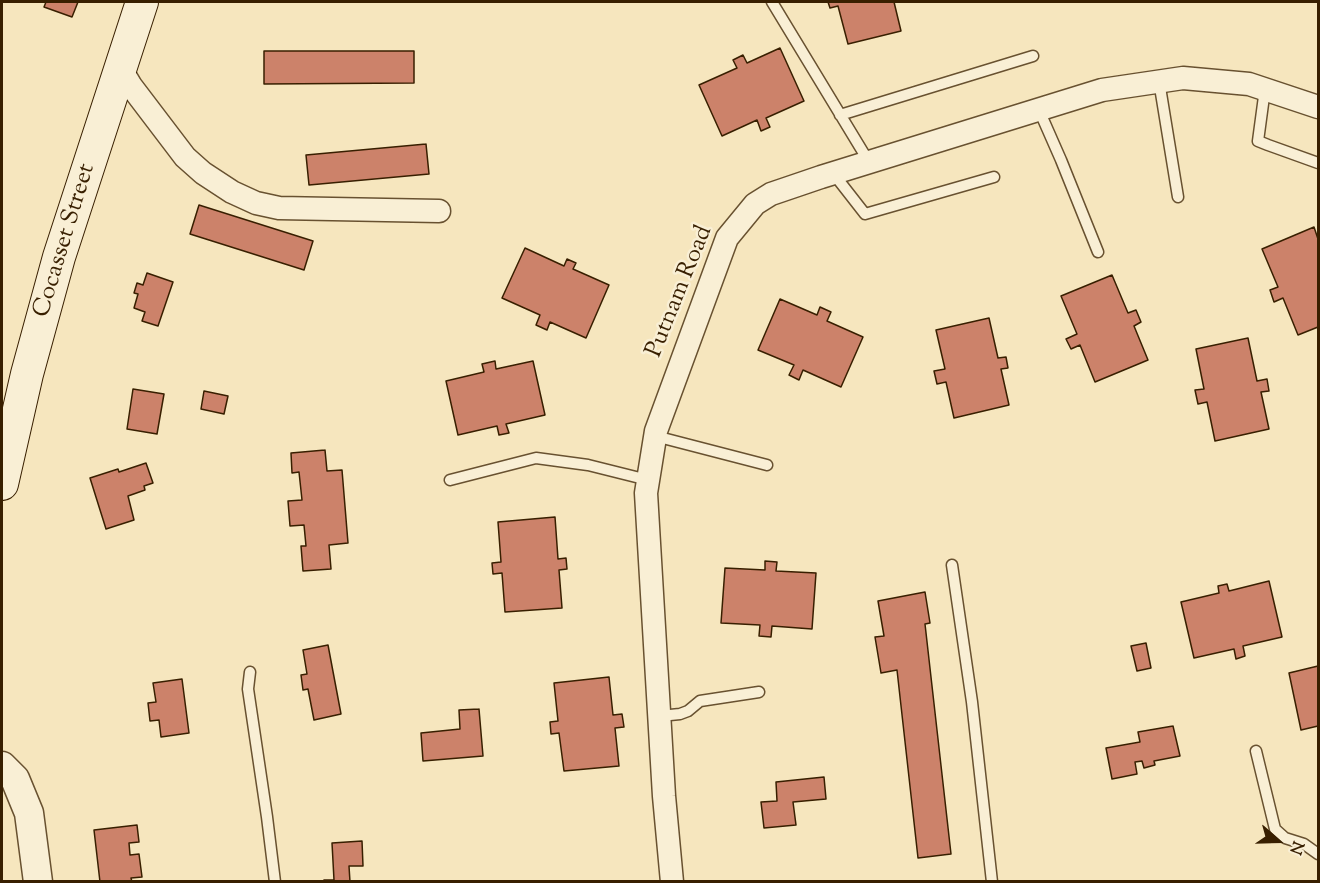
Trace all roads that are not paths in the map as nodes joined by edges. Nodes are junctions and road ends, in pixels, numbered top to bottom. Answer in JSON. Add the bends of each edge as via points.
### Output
{"nodes":[{"id":1,"x":142,"y":2,"type":"edge"},
{"id":2,"x":772,"y":2,"type":"edge"},
{"id":3,"x":1033,"y":56,"type":"dead end"},
{"id":4,"x":121,"y":69,"type":"junction"},
{"id":5,"x":1159,"y":81,"type":"junction"},
{"id":6,"x":1265,"y":89,"type":"junction"},
{"id":7,"x":1318,"y":107,"type":"edge"},
{"id":8,"x":1039,"y":110,"type":"junction"},
{"id":9,"x":840,"y":115,"type":"junction"},
{"id":10,"x":869,"y":162,"type":"junction"},
{"id":11,"x":1318,"y":163,"type":"edge"},
{"id":12,"x":833,"y":173,"type":"junction"},
{"id":13,"x":994,"y":177,"type":"dead end"},
{"id":14,"x":1178,"y":197,"type":"dead end"},
{"id":15,"x":439,"y":211,"type":"dead end"},
{"id":16,"x":1098,"y":252,"type":"dead end"},
{"id":17,"x":655,"y":436,"type":"junction"},
{"id":18,"x":767,"y":465,"type":"dead end"},
{"id":19,"x":450,"y":480,"type":"dead end"},
{"id":20,"x":648,"y":480,"type":"junction"},
{"id":21,"x":2,"y":484,"type":"edge"},
{"id":22,"x":952,"y":565,"type":"dead end"},
{"id":23,"x":250,"y":672,"type":"dead end"},
{"id":24,"x":759,"y":692,"type":"dead end"},
{"id":25,"x":660,"y":716,"type":"junction"},
{"id":26,"x":1256,"y":751,"type":"dead end"},
{"id":27,"x":2,"y":766,"type":"edge"},
{"id":28,"x":1318,"y":854,"type":"edge"},
{"id":29,"x":38,"y":882,"type":"edge"},
{"id":30,"x":275,"y":882,"type":"edge"},
{"id":31,"x":672,"y":882,"type":"edge"},
{"id":32,"x":992,"y":882,"type":"edge"}],
"edges":[{"from":1,"to":4,"type":"main road","name":"Cocasset Street"},
{"from":2,"to":9,"type":"lane"},
{"from":3,"to":9,"type":"lane"},
{"from":4,"to":15,"type":"street","via":[[185,157],[232,192],[256,203],[279,208]]},
{"from":4,"to":21,"type":"main road","name":"Cocasset Street","via":[[53,279]]},
{"from":5,"to":6,"type":"street","name":"Putnam Road","via":[[1183,78]]},
{"from":5,"to":8,"type":"street","name":"Putnam Road","via":[[1102,90]]},
{"from":5,"to":14,"type":"lane"},
{"from":6,"to":7,"type":"street","name":"Putnam Road"},
{"from":6,"to":11,"type":"lane","via":[[1258,141]]},
{"from":8,"to":10,"type":"street","name":"Putnam Road"},
{"from":8,"to":16,"type":"lane"},
{"from":9,"to":10,"type":"lane"},
{"from":10,"to":12,"type":"street","name":"Putnam Road"},
{"from":12,"to":13,"type":"lane","via":[[865,214]]},
{"from":12,"to":17,"type":"street","name":"Putnam Road","via":[[771,194],[755,204],[727,238]]},
{"from":17,"to":18,"type":"lane"},
{"from":17,"to":20,"type":"street","name":"Putnam Road"},
{"from":19,"to":20,"type":"lane","via":[[536,458],[588,465]]},
{"from":20,"to":25,"type":"street","name":"Putnam Road"},
{"from":22,"to":32,"type":"lane"},
{"from":23,"to":30,"type":"lane","via":[[248,689]]},
{"from":24,"to":25,"type":"lane","via":[[700,701],[688,711]]},
{"from":25,"to":31,"type":"street","name":"Putnam Road"},
{"from":26,"to":28,"type":"lane","via":[[1275,829]]},
{"from":27,"to":29,"type":"street","via":[[15,779],[29,813]]}]}
